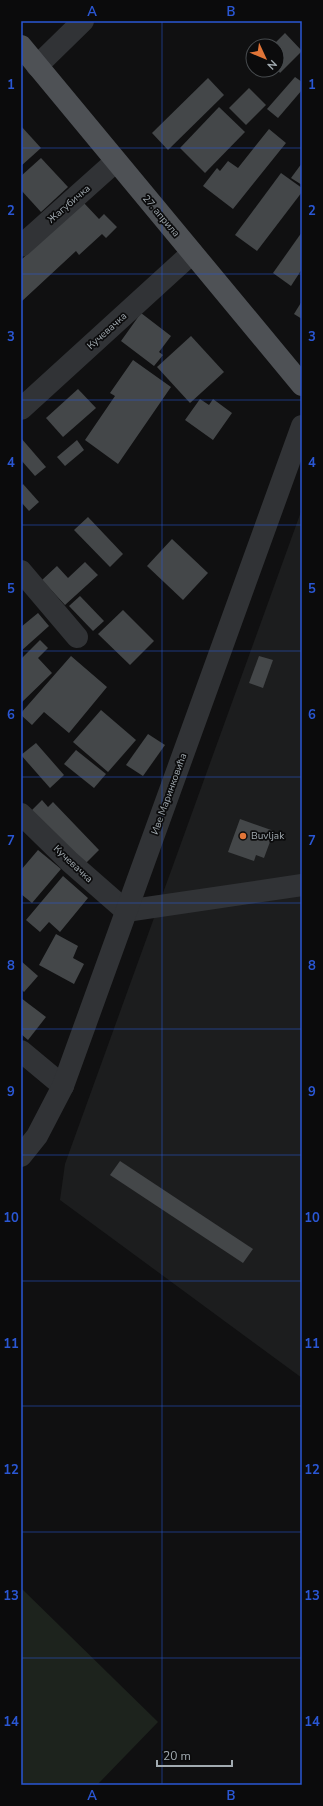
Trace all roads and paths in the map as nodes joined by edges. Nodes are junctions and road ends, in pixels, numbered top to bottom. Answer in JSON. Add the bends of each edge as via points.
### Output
{"nodes":[{"id":1,"x":83,"y":21,"type":"edge"},
{"id":2,"x":21,"y":46,"type":"edge"},
{"id":3,"x":37,"y":66,"type":"junction"},
{"id":4,"x":116,"y":162,"type":"junction"},
{"id":5,"x":21,"y":246,"type":"edge"},
{"id":6,"x":192,"y":253,"type":"junction"},
{"id":7,"x":302,"y":385,"type":"edge"},
{"id":8,"x":21,"y":409,"type":"edge"},
{"id":9,"x":302,"y":426,"type":"edge"},
{"id":10,"x":21,"y":570,"type":"edge"},
{"id":11,"x":77,"y":637,"type":"dead end"},
{"id":12,"x":21,"y":814,"type":"edge"},
{"id":13,"x":302,"y":885,"type":"edge"},
{"id":14,"x":126,"y":911,"type":"junction"},
{"id":15,"x":21,"y":1051,"type":"edge"},
{"id":16,"x":63,"y":1086,"type":"junction"},
{"id":17,"x":21,"y":1156,"type":"edge"}],
"edges":[{"from":1,"to":3,"type":"street"},
{"from":2,"to":3,"type":"main road","name":"27. априла"},
{"from":3,"to":4,"type":"main road","name":"27. априла"},
{"from":4,"to":5,"type":"street","name":"Жагубичка"},
{"from":4,"to":6,"type":"main road","name":"27. априла"},
{"from":6,"to":7,"type":"main road","name":"27. априла"},
{"from":6,"to":8,"type":"street","name":"Кучевачка"},
{"from":9,"to":14,"type":"street","name":"Иве Маринковића"},
{"from":10,"to":11,"type":"street"},
{"from":12,"to":14,"type":"street","name":"Кучевачка","via":[[70,862]]},
{"from":13,"to":14,"type":"street"},
{"from":14,"to":16,"type":"street","name":"Иве Маринковића"},
{"from":15,"to":16,"type":"street"},
{"from":16,"to":17,"type":"street","name":"Иве Маринковића","via":[[37,1136]]}]}
